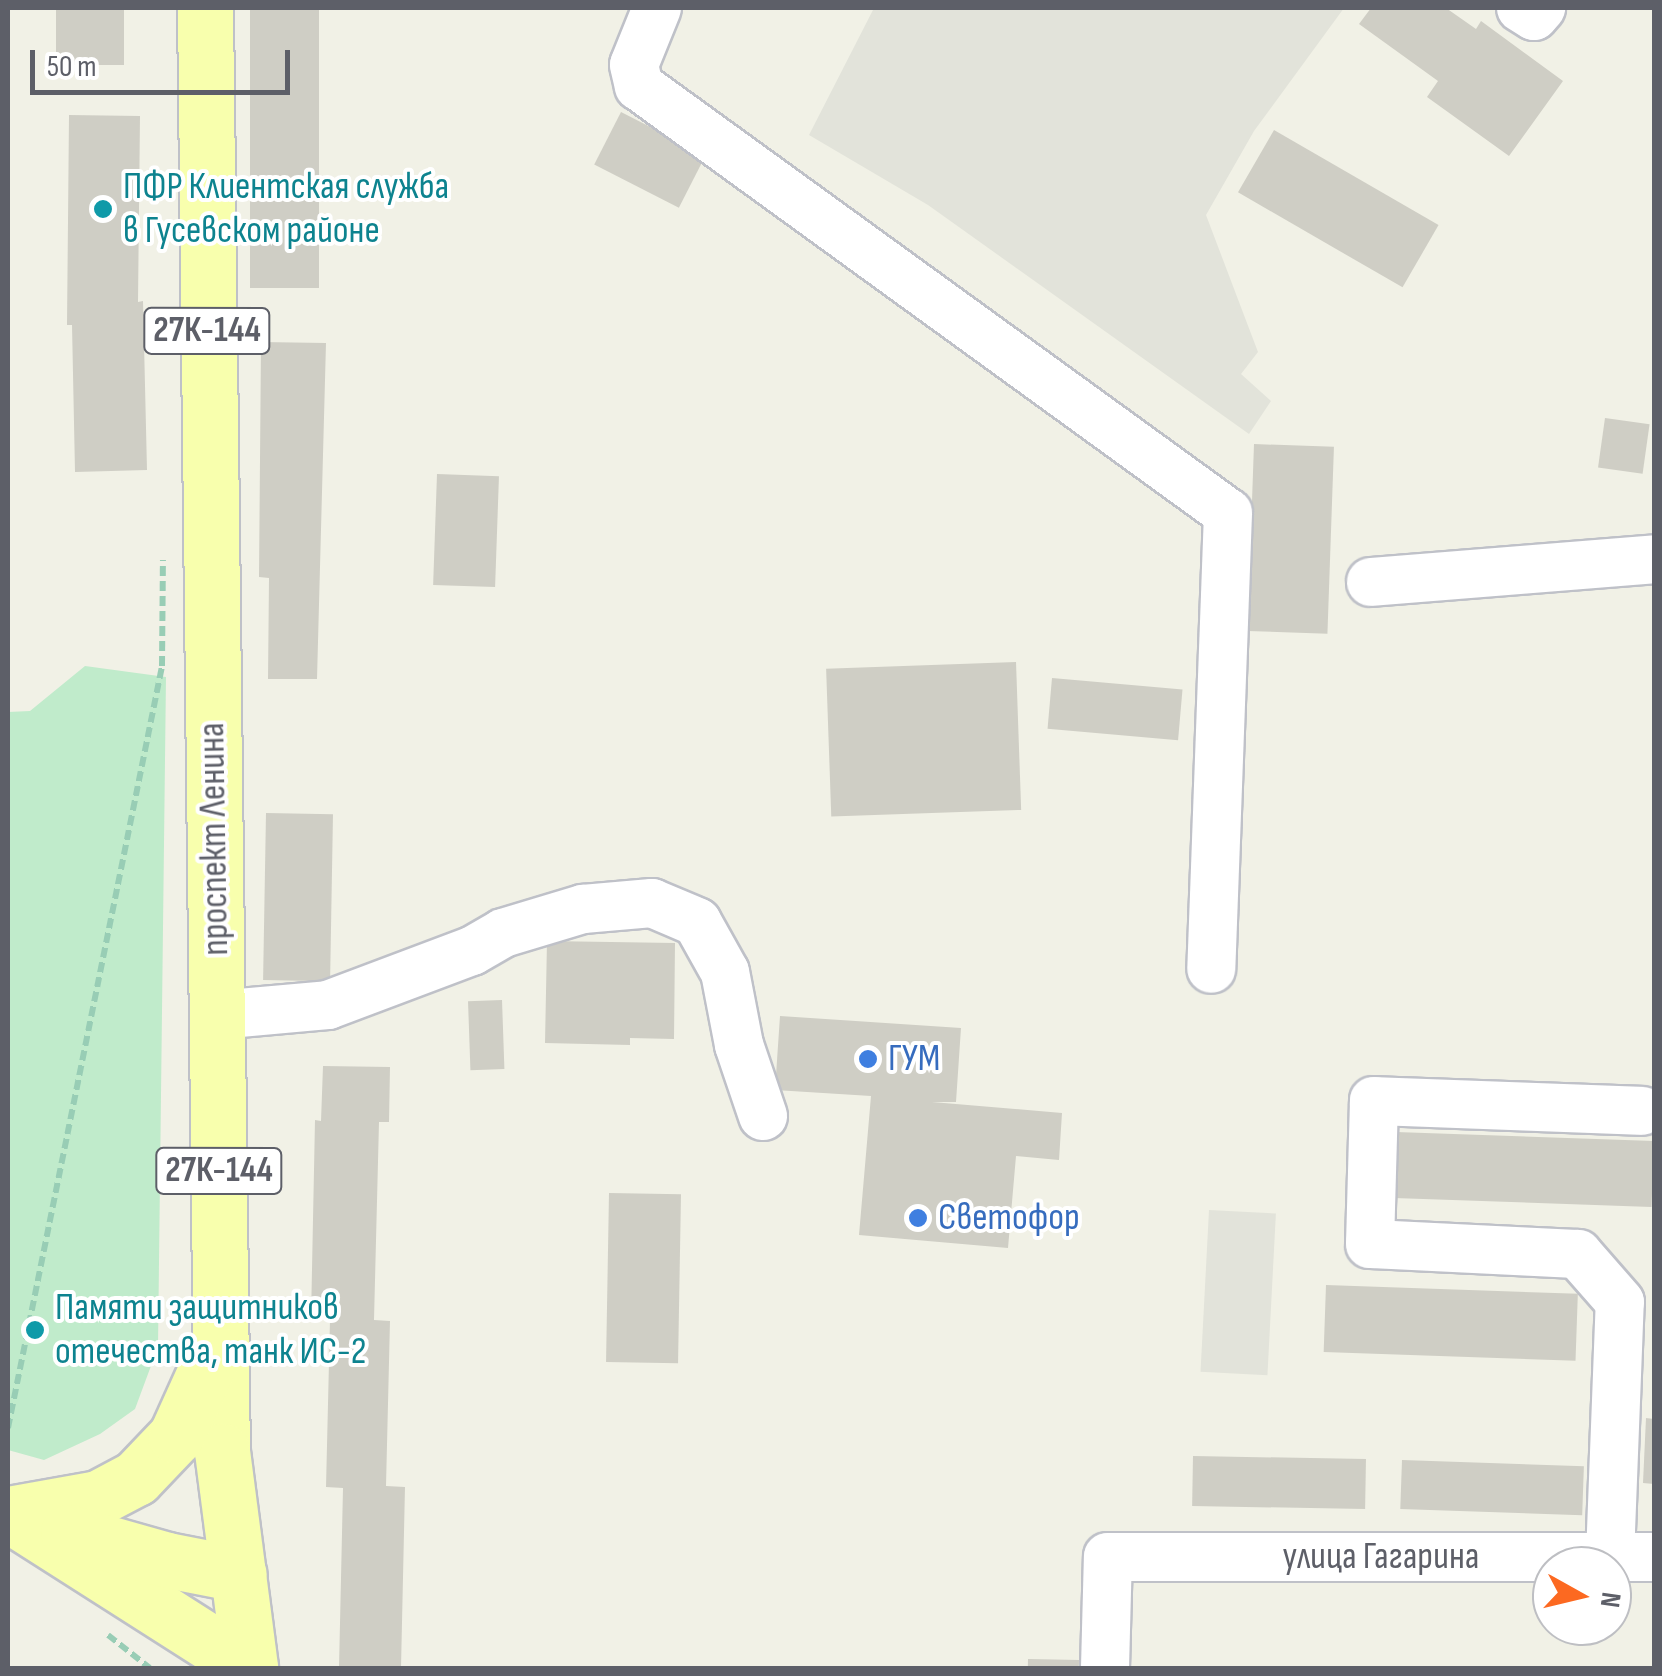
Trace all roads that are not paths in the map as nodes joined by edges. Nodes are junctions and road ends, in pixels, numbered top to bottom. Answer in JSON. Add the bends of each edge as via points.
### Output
{"nodes":[{"id":1,"x":205,"y":8,"type":"edge"},
{"id":2,"x":658,"y":8,"type":"edge"},
{"id":3,"x":1654,"y":560,"type":"edge"},
{"id":4,"x":1372,"y":582,"type":"dead end"},
{"id":5,"x":1211,"y":969,"type":"dead end"},
{"id":6,"x":217,"y":1015,"type":"junction"},
{"id":7,"x":1642,"y":1110,"type":"dead end"},
{"id":8,"x":763,"y":1116,"type":"dead end"},
{"id":9,"x":222,"y":1335,"type":"junction"},
{"id":10,"x":8,"y":1514,"type":"edge"},
{"id":11,"x":1631,"y":1546,"type":"edge"},
{"id":12,"x":1532,"y":1557,"type":"edge"},
{"id":13,"x":239,"y":1574,"type":"junction"},
{"id":14,"x":250,"y":1668,"type":"edge"},
{"id":15,"x":1104,"y":1668,"type":"edge"}],
"edges":[{"from":1,"to":6,"type":"main road","name":"проспект Ленина","number":"27К-144"},
{"from":2,"to":5,"type":"street","via":[[634,65],[639,86],[1228,513]]},
{"from":3,"to":4,"type":"street"},
{"from":6,"to":8,"type":"street","via":[[328,1006],[472,952],[503,933],[583,909],[652,902],[697,922],[725,972],[739,1045]]},
{"from":6,"to":9,"type":"main road","name":"проспект Ленина","number":"27К-144"},
{"from":7,"to":11,"type":"street","via":[[1374,1101],[1370,1244],[1578,1254],[1620,1302]]},
{"from":9,"to":10,"type":"main road","via":[[176,1436],[136,1478],[98,1498]]},
{"from":9,"to":13,"type":"main road","name":"проспект Ленина","number":"27К-144","via":[[222,1452]]},
{"from":10,"to":13,"type":"main road"},
{"from":10,"to":14,"type":"main road"},
{"from":12,"to":15,"type":"street","name":"улица Гагарина","via":[[1108,1557]]},
{"from":13,"to":14,"type":"main road","name":"проспект Ленина","number":"27К-144"}]}
